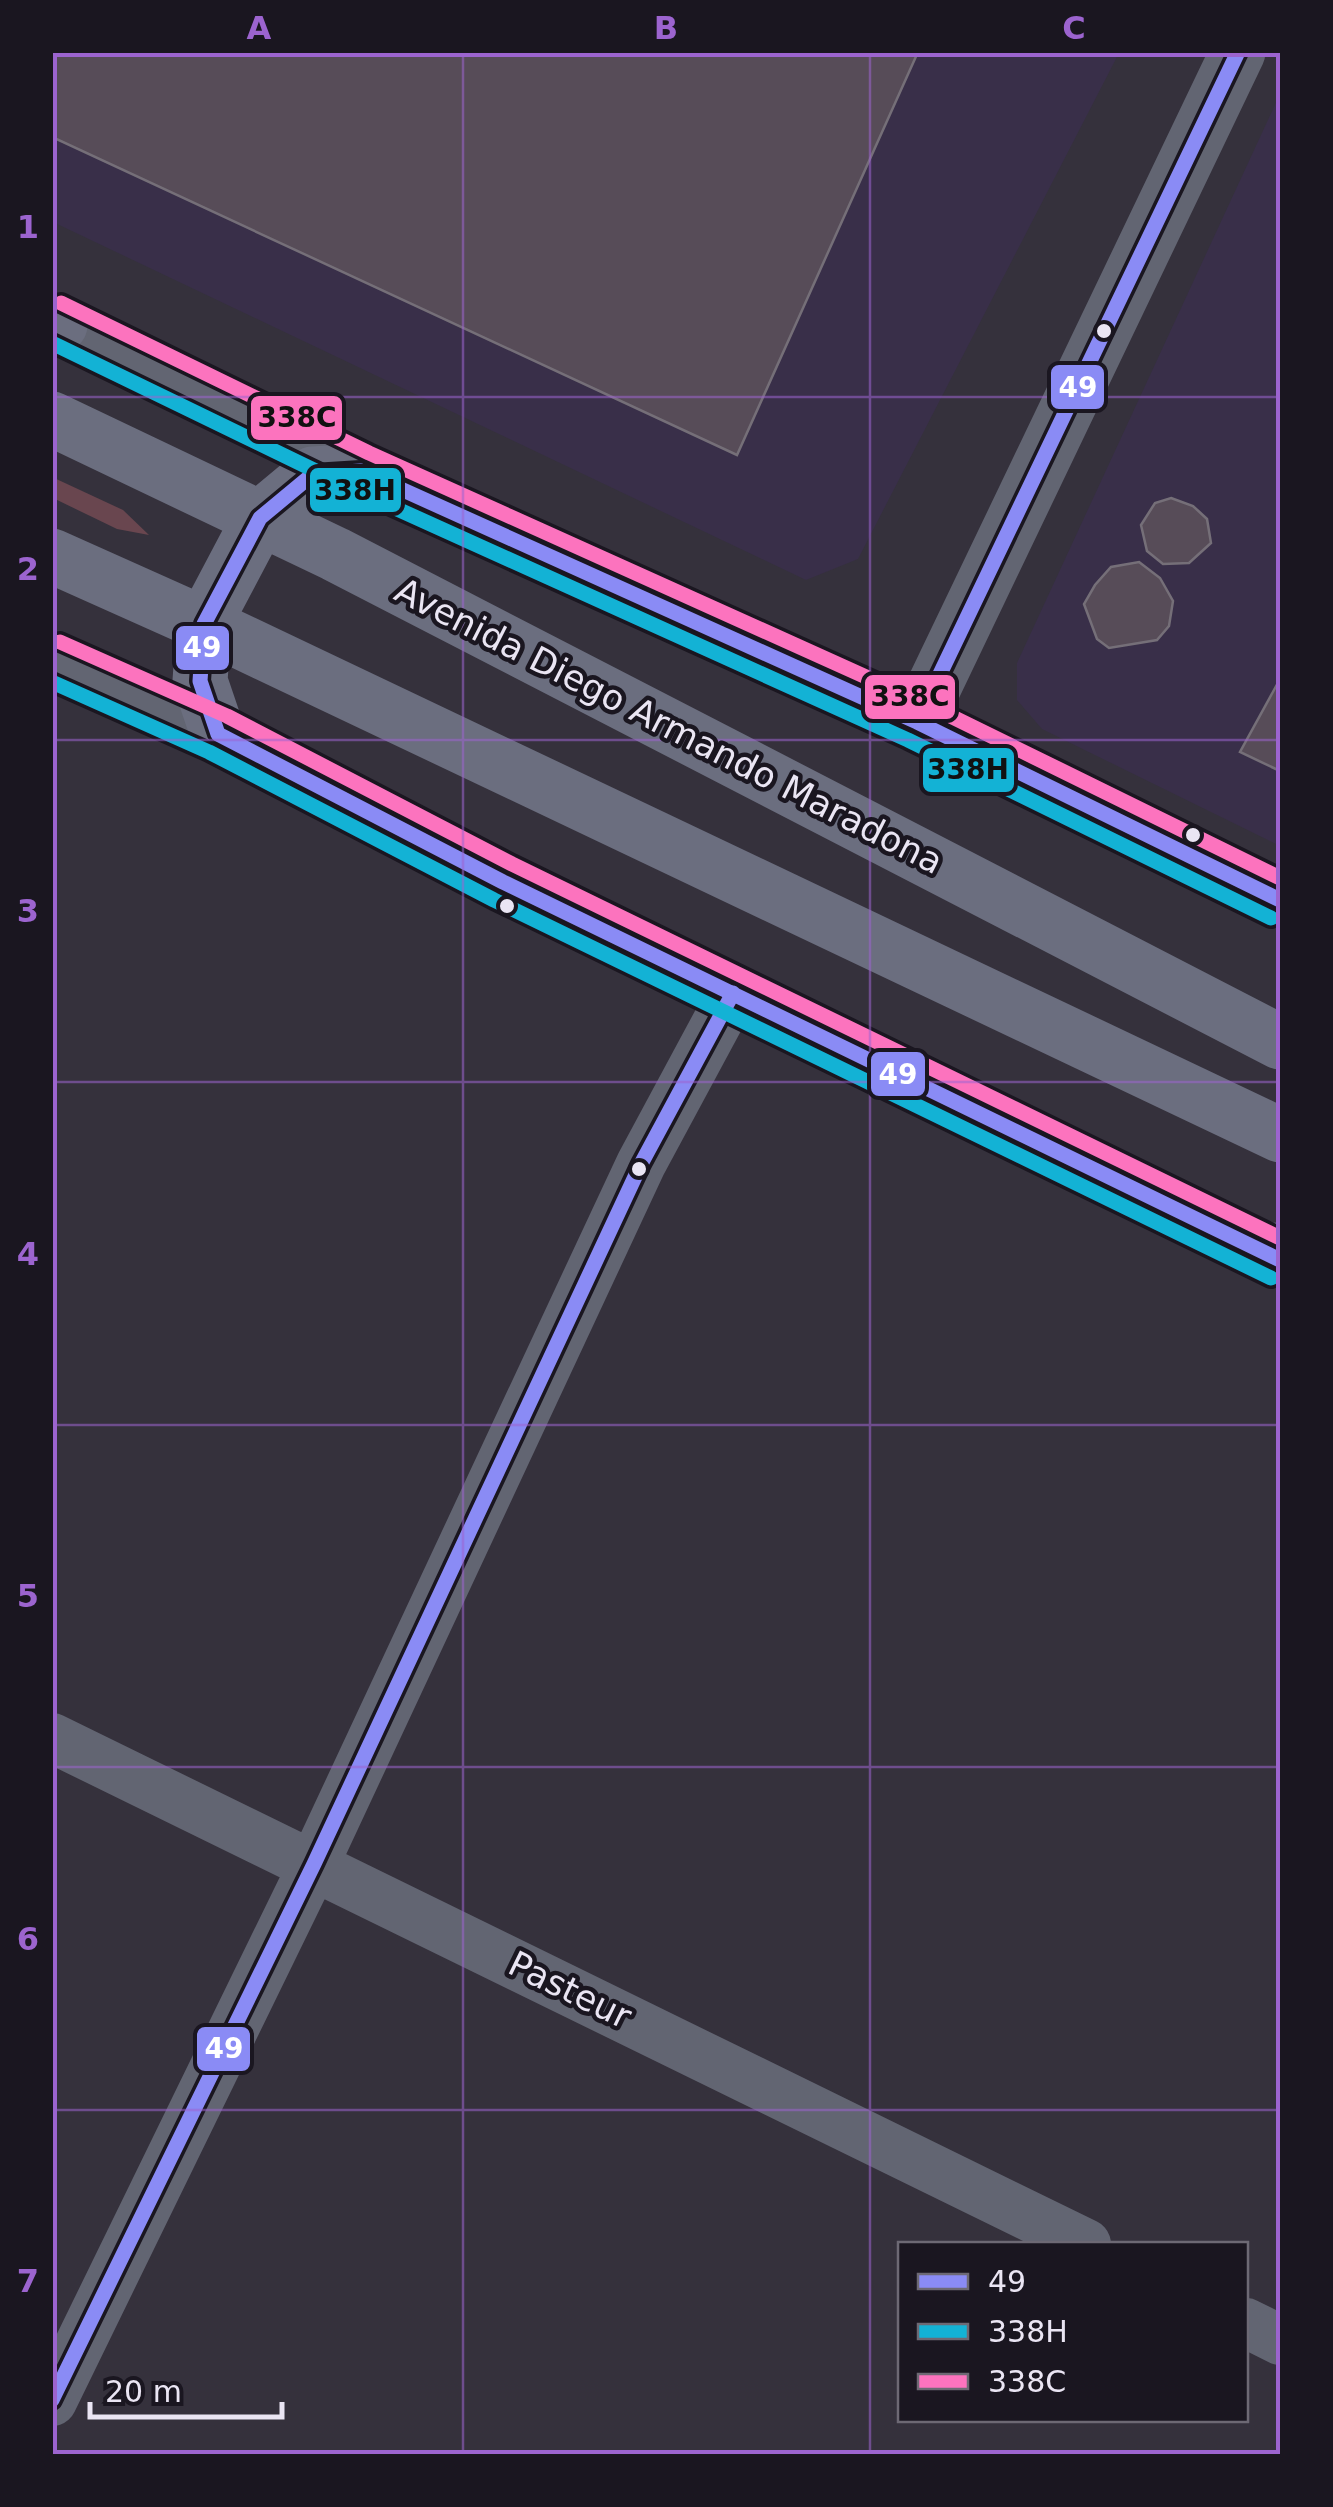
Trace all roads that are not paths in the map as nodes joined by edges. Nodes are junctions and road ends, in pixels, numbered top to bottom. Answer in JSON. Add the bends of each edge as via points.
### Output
{"nodes":[{"id":1,"x":1238,"y":52,"type":"edge"},
{"id":2,"x":55,"y":323,"type":"edge"},
{"id":3,"x":52,"y":419,"type":"edge"},
{"id":4,"x":361,"y":471,"type":"junction"},
{"id":5,"x":260,"y":518,"type":"junction"},
{"id":6,"x":52,"y":556,"type":"edge"},
{"id":7,"x":204,"y":624,"type":"junction"},
{"id":8,"x":52,"y":660,"type":"edge"},
{"id":9,"x":916,"y":722,"type":"junction"},
{"id":10,"x":218,"y":734,"type":"junction"},
{"id":11,"x":1280,"y":900,"type":"edge"},
{"id":12,"x":733,"y":994,"type":"junction"},
{"id":13,"x":1280,"y":1042,"type":"edge"},
{"id":14,"x":1280,"y":1134,"type":"edge"},
{"id":15,"x":1274,"y":1254,"type":"edge"},
{"id":16,"x":52,"y":1738,"type":"edge"},
{"id":17,"x":314,"y":1864,"type":"junction"},
{"id":18,"x":1082,"y":2242,"type":"edge"},
{"id":19,"x":1248,"y":2324,"type":"edge"},
{"id":20,"x":1280,"y":2340,"type":"edge"},
{"id":21,"x":52,"y":2401,"type":"edge"}],
"edges":[{"from":1,"to":9,"type":"street"},
{"from":2,"to":4,"type":"street"},
{"from":3,"to":5,"type":"main road","name":"Avenida Diego Armando Maradona"},
{"from":4,"to":5,"type":"main road","via":[[313,474]]},
{"from":4,"to":9,"type":"street"},
{"from":5,"to":7,"type":"main road"},
{"from":5,"to":13,"type":"main road","name":"Avenida Diego Armando Maradona"},
{"from":6,"to":7,"type":"main road"},
{"from":7,"to":10,"type":"main road","via":[[200,681]]},
{"from":7,"to":14,"type":"main road"},
{"from":8,"to":10,"type":"street"},
{"from":9,"to":11,"type":"street"},
{"from":10,"to":12,"type":"street"},
{"from":12,"to":15,"type":"street"},
{"from":12,"to":17,"type":"street","via":[[641,1164]]},
{"from":16,"to":17,"type":"street","name":"Pasteur"},
{"from":17,"to":18,"type":"street","name":"Pasteur"},
{"from":17,"to":21,"type":"street"},
{"from":19,"to":20,"type":"street"}]}
